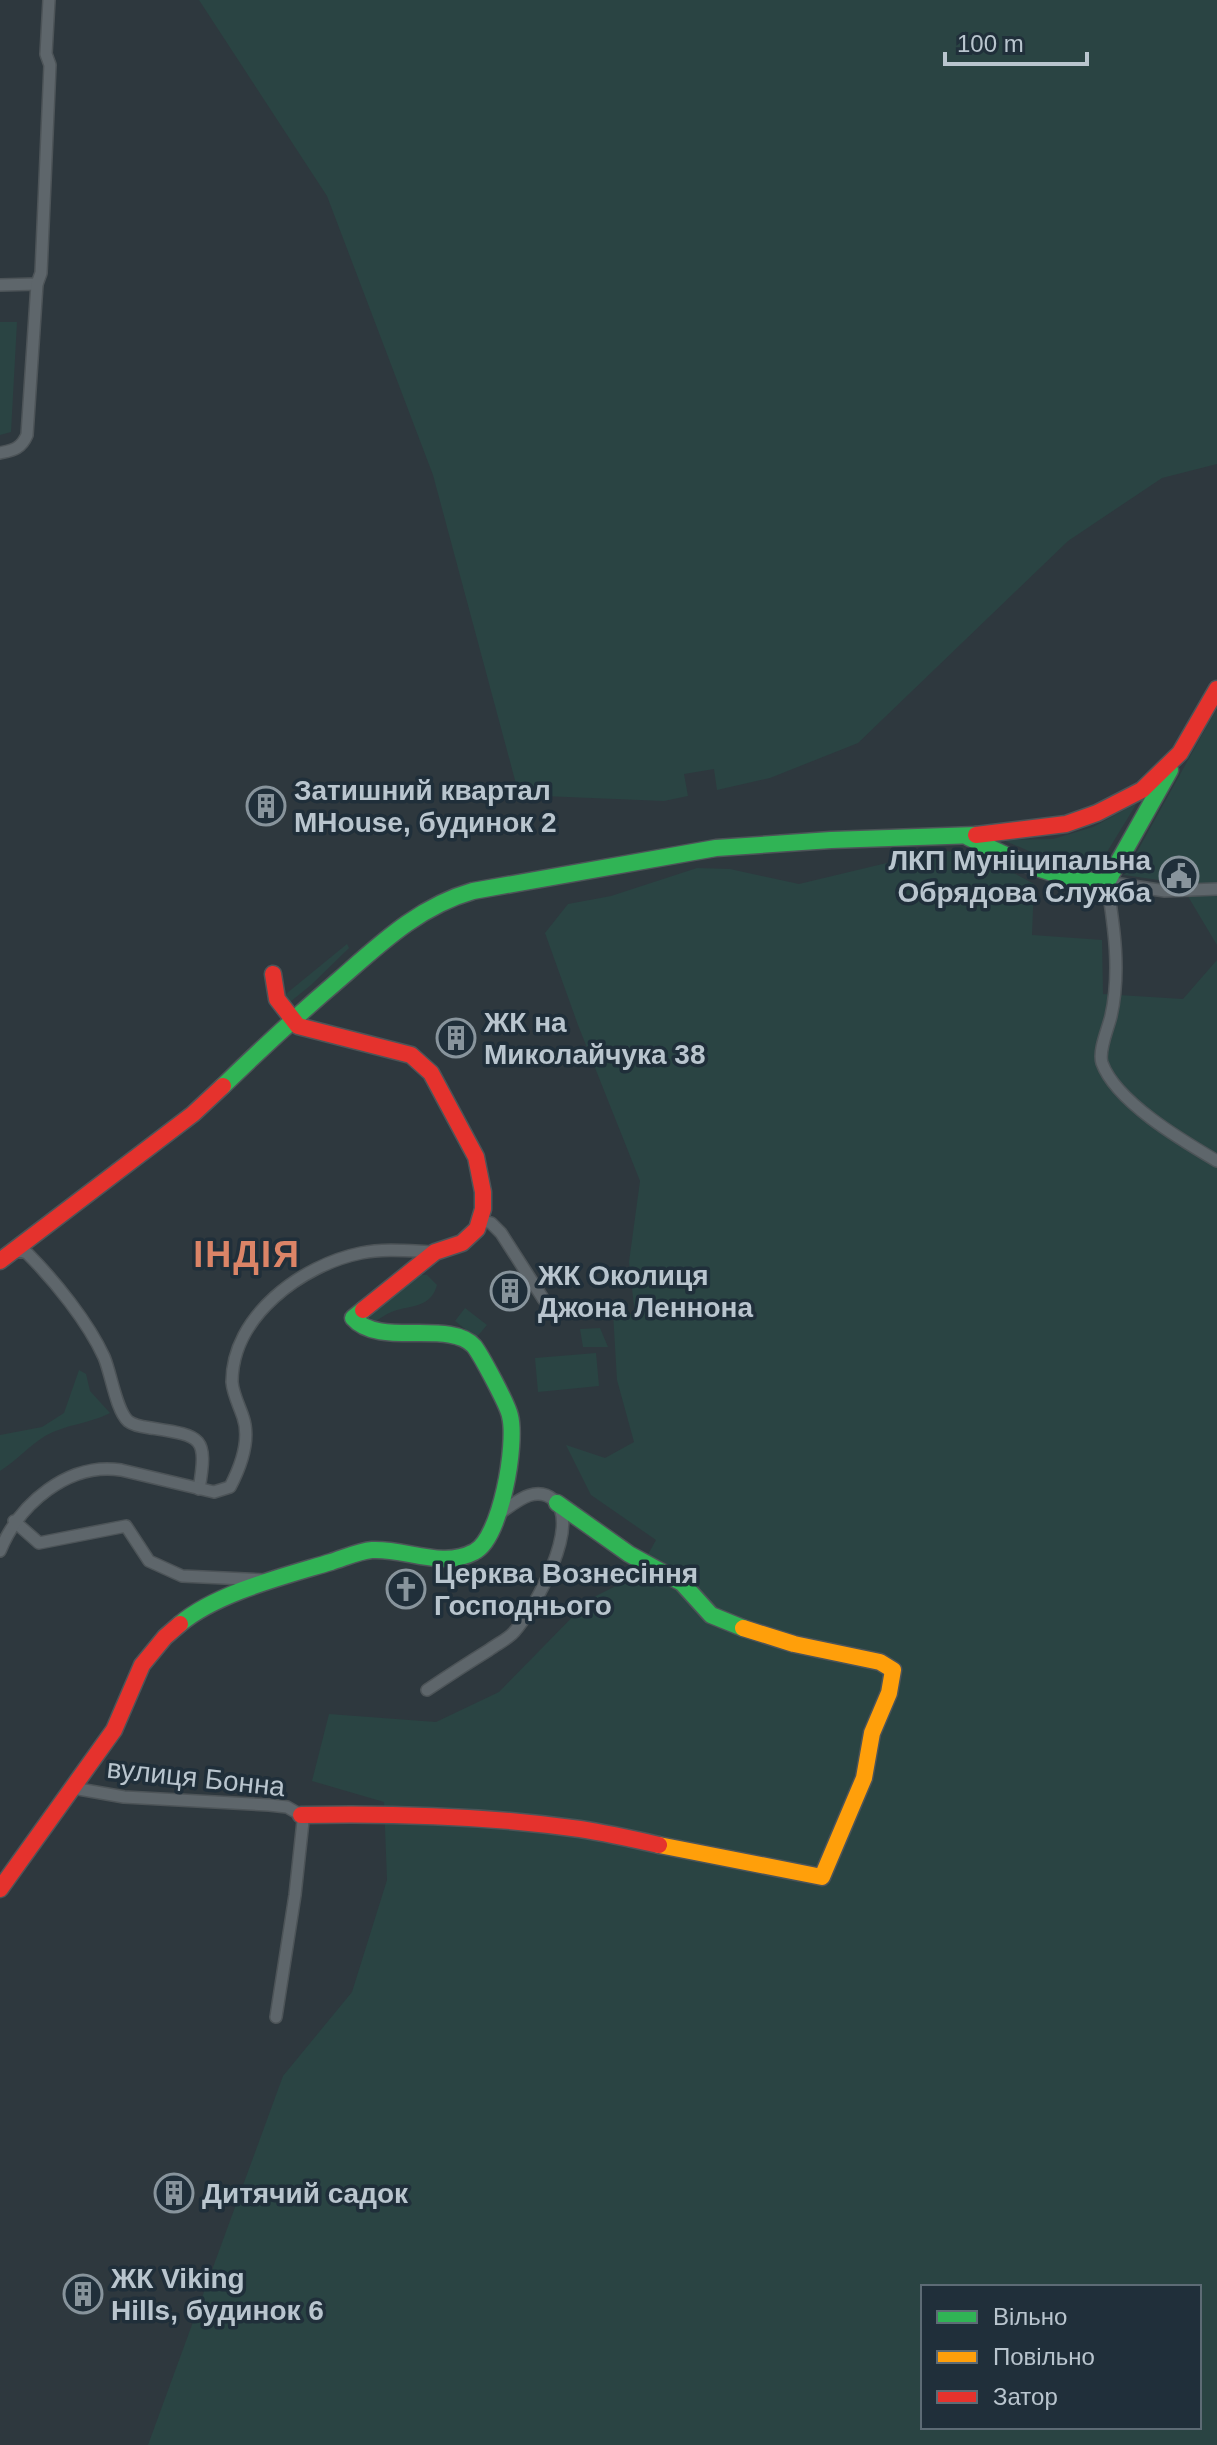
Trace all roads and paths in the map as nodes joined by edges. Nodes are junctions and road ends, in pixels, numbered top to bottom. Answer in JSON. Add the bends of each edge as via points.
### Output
{"nodes":[{"id":1,"x":49,"y":0,"type":"edge"},
{"id":2,"x":37,"y":284,"type":"junction"},
{"id":3,"x":0,"y":285,"type":"edge"},
{"id":4,"x":0,"y":453,"type":"edge"},
{"id":5,"x":1217,"y":689,"type":"edge"},
{"id":6,"x":1180,"y":753,"type":"junction"},
{"id":7,"x":967,"y":836,"type":"junction"},
{"id":8,"x":1107,"y":882,"type":"junction"},
{"id":9,"x":1217,"y":889,"type":"edge"},
{"id":10,"x":273,"y":974,"type":"dead end"},
{"id":11,"x":292,"y":1020,"type":"junction"},
{"id":12,"x":1217,"y":1161,"type":"edge"},
{"id":13,"x":479,"y":1220,"type":"junction"},
{"id":14,"x":435,"y":1252,"type":"junction"},
{"id":15,"x":7,"y":1257,"type":"edge"},
{"id":16,"x":544,"y":1300,"type":"dead end"},
{"id":17,"x":199,"y":1489,"type":"junction"},
{"id":18,"x":557,"y":1503,"type":"junction"},
{"id":19,"x":499,"y":1514,"type":"junction"},
{"id":20,"x":14,"y":1521,"type":"junction"},
{"id":21,"x":0,"y":1551,"type":"edge"},
{"id":22,"x":271,"y":1580,"type":"junction"},
{"id":23,"x":427,"y":1690,"type":"dead end"},
{"id":24,"x":73,"y":1788,"type":"junction"},
{"id":25,"x":301,"y":1815,"type":"junction"},
{"id":26,"x":0,"y":1889,"type":"edge"},
{"id":27,"x":276,"y":2017,"type":"dead end"}],
"edges":[{"from":1,"to":2,"type":"street","via":[[50,86]]},
{"from":2,"to":3,"type":"street"},
{"from":2,"to":4,"type":"street","via":[[27,435],[16,449]]},
{"from":5,"to":6,"type":"street"},
{"from":6,"to":7,"type":"street","via":[[1142,790],[1097,813],[1066,824]]},
{"from":6,"to":8,"type":"street"},
{"from":7,"to":8,"type":"street","via":[[1041,873]]},
{"from":7,"to":11,"type":"street","via":[[716,848],[473,891],[449,898],[399,927]]},
{"from":8,"to":9,"type":"street","via":[[1165,891]]},
{"from":8,"to":12,"type":"street","via":[[1116,969],[1100,1060],[1149,1117]]},
{"from":10,"to":11,"type":"street","via":[[277,999]]},
{"from":11,"to":13,"type":"street","via":[[313,1032],[411,1055],[431,1073],[476,1157],[483,1192]]},
{"from":11,"to":15,"type":"street","via":[[193,1114]]},
{"from":13,"to":14,"type":"street","via":[[462,1243]]},
{"from":13,"to":16,"type":"street","via":[[501,1233]]},
{"from":14,"to":17,"type":"street","via":[[385,1250],[340,1258],[318,1266],[261,1312],[241,1338],[233,1373],[246,1430],[241,1461],[230,1487]]},
{"from":14,"to":19,"type":"street","via":[[353,1318],[359,1325],[456,1336],[473,1345],[510,1413],[512,1452]]},
{"from":15,"to":17,"type":"street","via":[[27,1253],[88,1328],[128,1421],[183,1433],[198,1442],[204,1455]]},
{"from":17,"to":20,"type":"street","via":[[121,1470],[94,1469],[52,1488]]},
{"from":18,"to":19,"type":"street","via":[[548,1496],[525,1496]]},
{"from":18,"to":23,"type":"street","via":[[562,1533],[542,1593],[513,1634]]},
{"from":18,"to":25,"type":"street","via":[[629,1554],[682,1583],[711,1615],[726,1623],[880,1662],[893,1670],[864,1778],[822,1877],[580,1829]]},
{"from":19,"to":22,"type":"street","via":[[484,1543],[466,1557],[371,1550]]},
{"from":20,"to":21,"type":"street"},
{"from":20,"to":22,"type":"street","via":[[39,1543],[126,1526],[149,1561],[182,1576]]},
{"from":22,"to":24,"type":"street","via":[[195,1611],[165,1637],[142,1665],[114,1730]]},
{"from":24,"to":25,"type":"street","name":"вулиця Бонна","via":[[124,1797],[287,1807]]},
{"from":24,"to":26,"type":"street"},
{"from":25,"to":27,"type":"street","name":"вулиця Бонна"}]}
